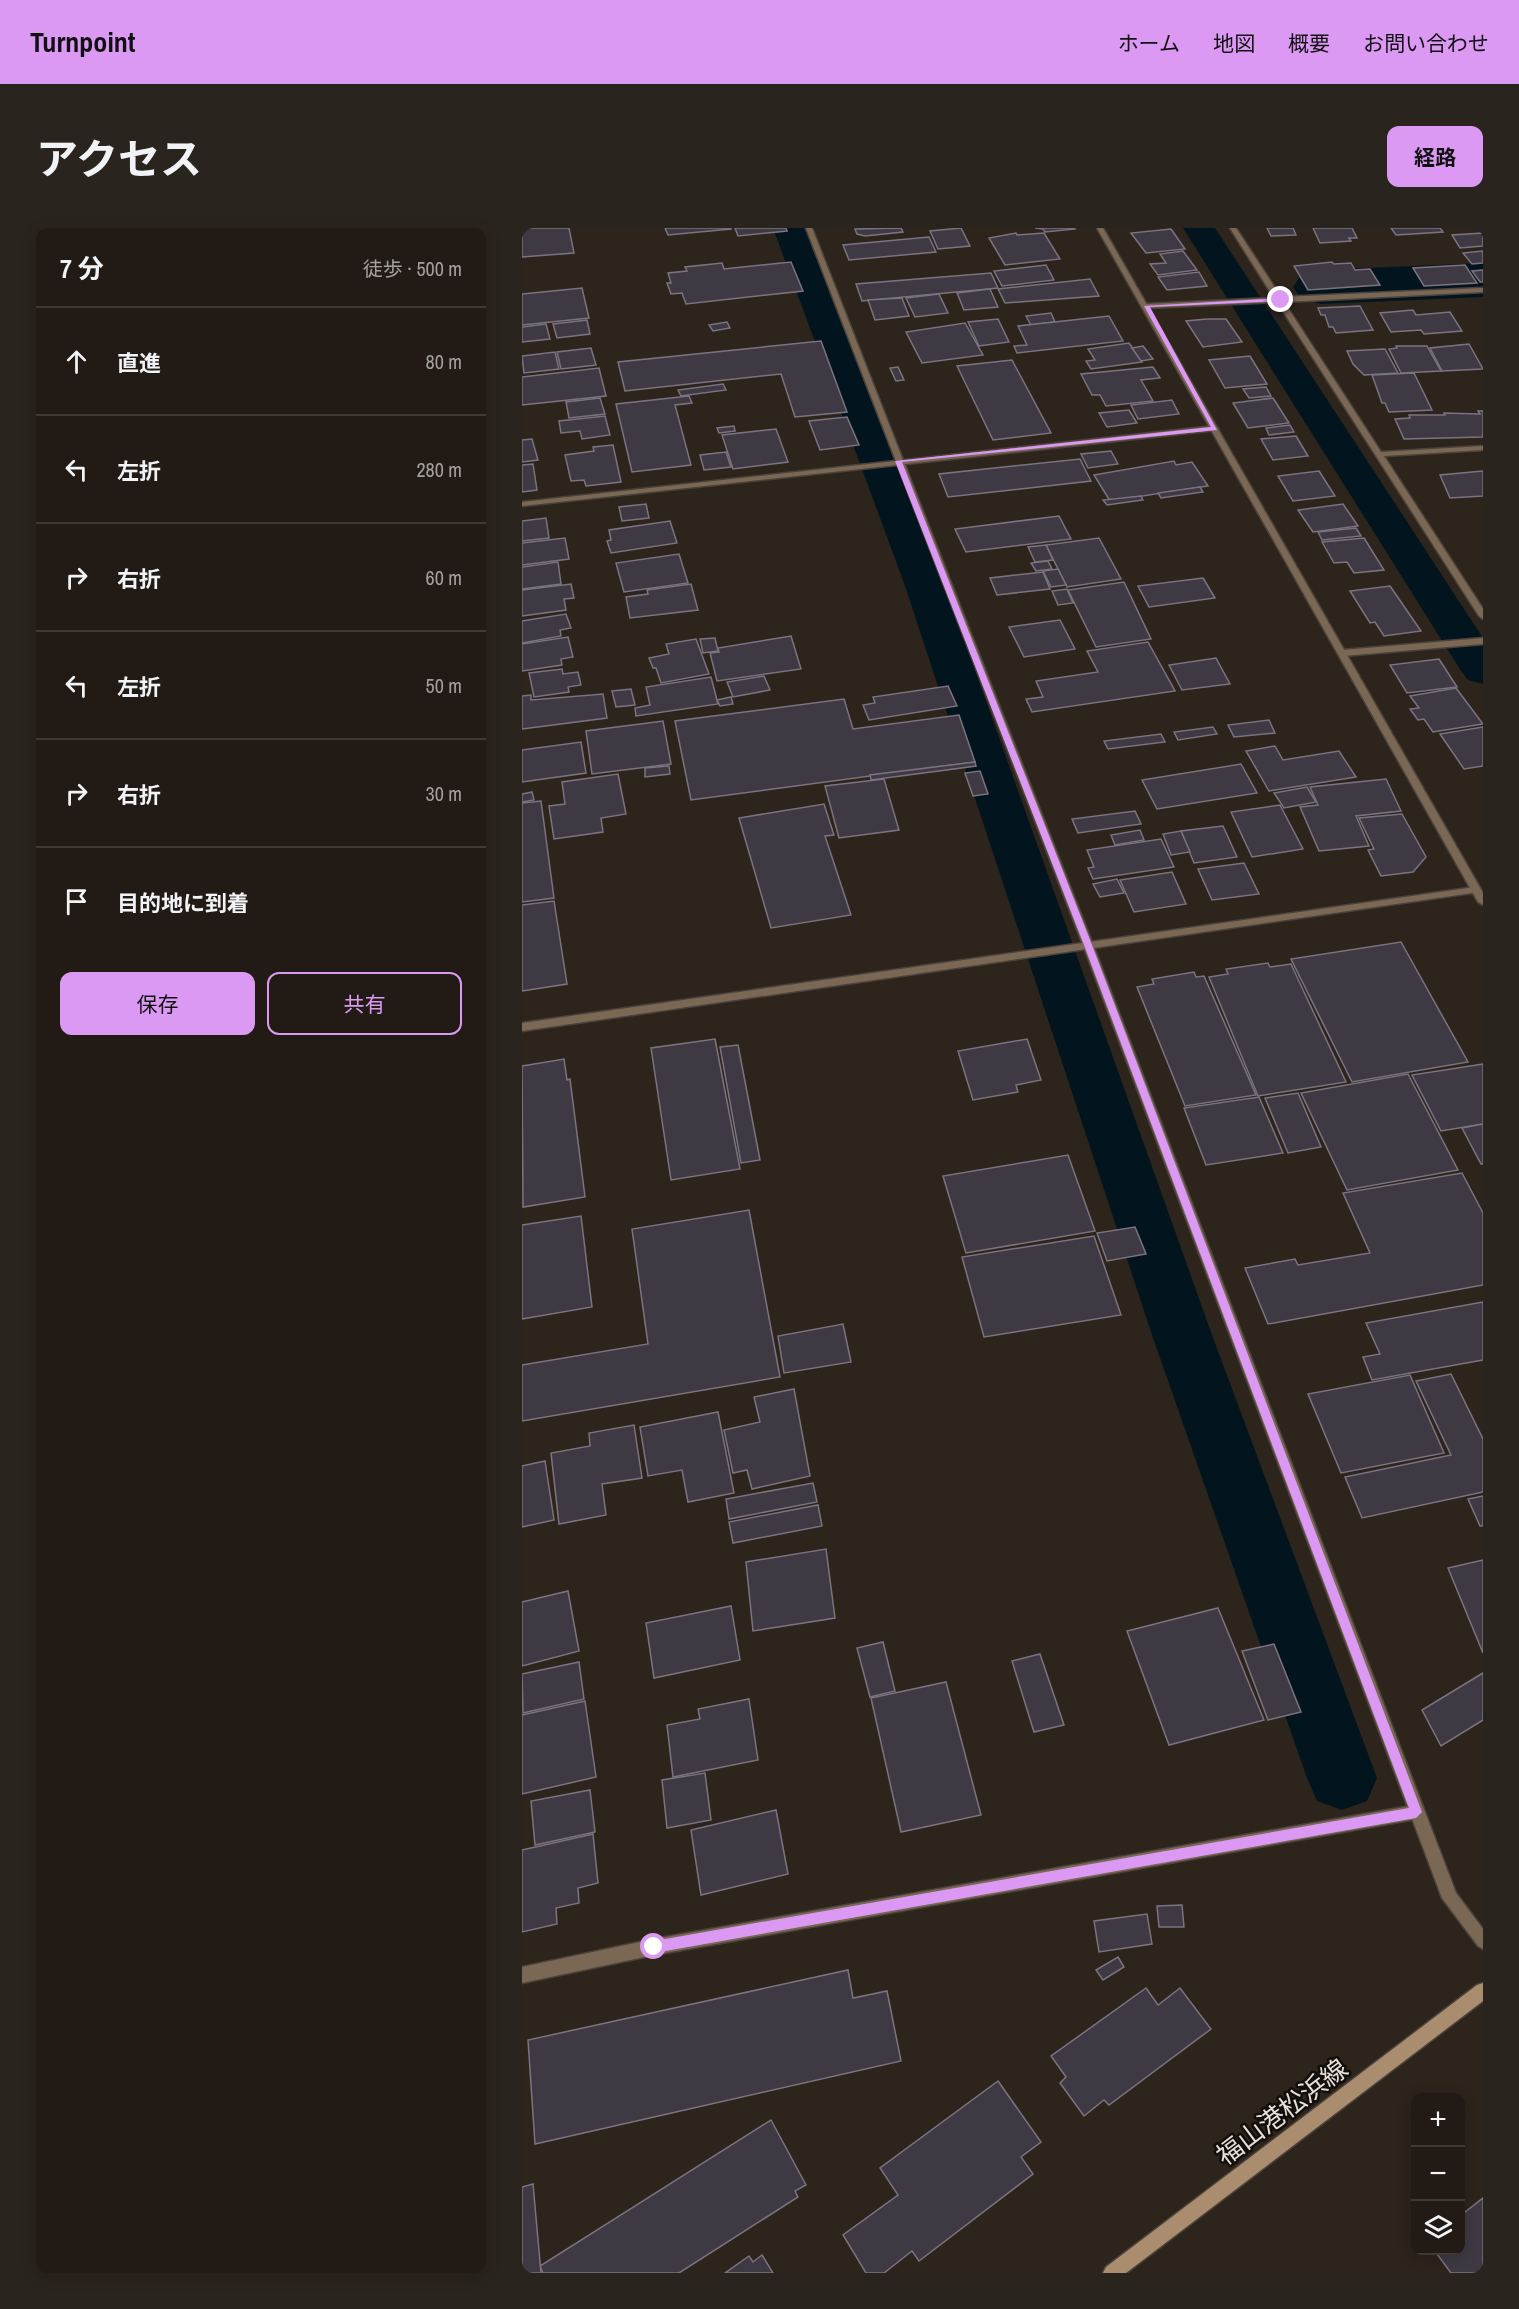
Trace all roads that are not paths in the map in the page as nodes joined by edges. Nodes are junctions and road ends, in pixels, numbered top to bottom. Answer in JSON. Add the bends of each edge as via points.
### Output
{"nodes":[{"id":1,"x":809,"y":228,"type":"edge"},
{"id":2,"x":1100,"y":228,"type":"edge"},
{"id":3,"x":1233,"y":228,"type":"edge"},
{"id":4,"x":1483,"y":290,"type":"edge"},
{"id":5,"x":1281,"y":300,"type":"junction"},
{"id":6,"x":1146,"y":306,"type":"junction"},
{"id":7,"x":1215,"y":428,"type":"junction"},
{"id":8,"x":1483,"y":448,"type":"edge"},
{"id":9,"x":1379,"y":454,"type":"junction"},
{"id":10,"x":898,"y":461,"type":"junction"},
{"id":11,"x":522,"y":504,"type":"edge"},
{"id":12,"x":1483,"y":615,"type":"edge"},
{"id":13,"x":1483,"y":641,"type":"edge"},
{"id":14,"x":1343,"y":653,"type":"junction"},
{"id":15,"x":1475,"y":890,"type":"junction"},
{"id":16,"x":1483,"y":902,"type":"edge"},
{"id":17,"x":1088,"y":945,"type":"junction"},
{"id":18,"x":522,"y":1027,"type":"edge"},
{"id":19,"x":1416,"y":1812,"type":"junction"},
{"id":20,"x":1483,"y":1941,"type":"edge"},
{"id":21,"x":522,"y":1975,"type":"edge"},
{"id":22,"x":1483,"y":1991,"type":"edge"},
{"id":23,"x":1112,"y":2273,"type":"edge"}],
"edges":[{"from":1,"to":10,"type":"street"},
{"from":2,"to":6,"type":"street"},
{"from":3,"to":5,"type":"street"},
{"from":4,"to":5,"type":"street"},
{"from":5,"to":6,"type":"street"},
{"from":5,"to":9,"type":"street"},
{"from":6,"to":7,"type":"street"},
{"from":7,"to":10,"type":"street"},
{"from":7,"to":14,"type":"street"},
{"from":8,"to":9,"type":"street"},
{"from":9,"to":12,"type":"street"},
{"from":10,"to":11,"type":"street"},
{"from":10,"to":17,"type":"street"},
{"from":13,"to":14,"type":"street"},
{"from":14,"to":15,"type":"street"},
{"from":15,"to":16,"type":"street"},
{"from":15,"to":17,"type":"street"},
{"from":17,"to":18,"type":"street"},
{"from":17,"to":19,"type":"street"},
{"from":19,"to":20,"type":"street","via":[[1450,1898]]},
{"from":19,"to":21,"type":"street","via":[[654,1947]]},
{"from":22,"to":23,"type":"main road","name":"福山港松浜線"}]}
